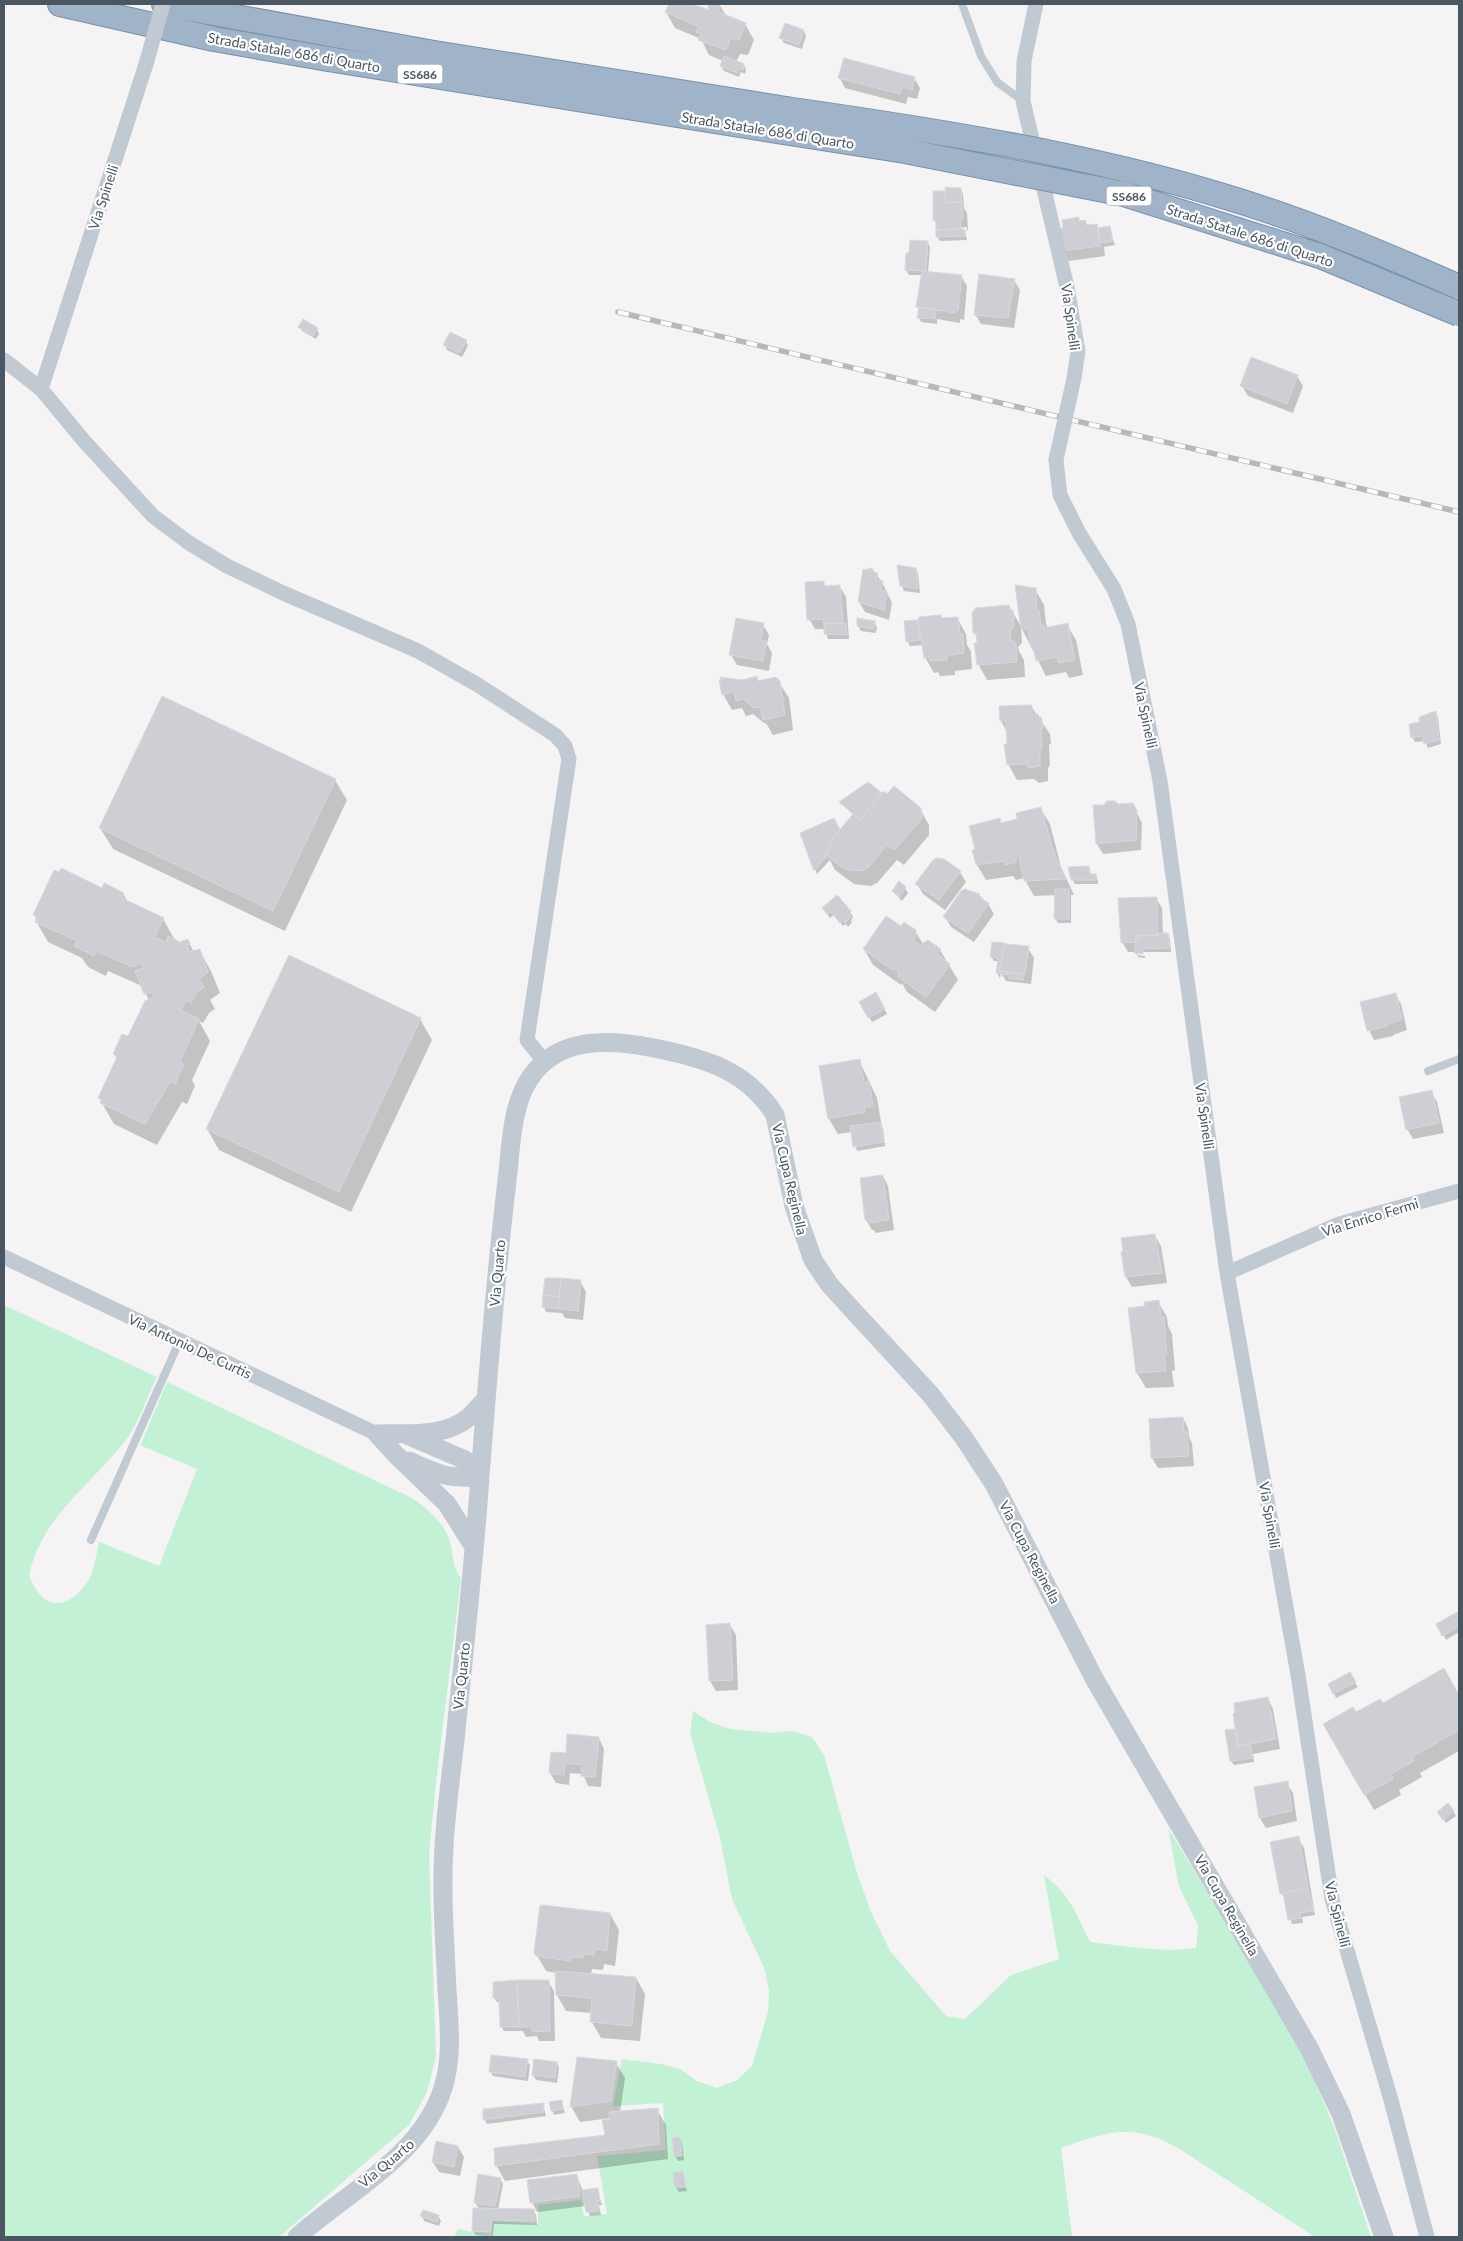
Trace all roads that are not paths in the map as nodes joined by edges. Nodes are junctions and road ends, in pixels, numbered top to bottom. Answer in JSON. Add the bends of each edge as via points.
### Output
{"nodes":[{"id":1,"x":60,"y":4,"type":"edge"},
{"id":2,"x":164,"y":4,"type":"edge"},
{"id":3,"x":962,"y":4,"type":"edge"},
{"id":4,"x":1036,"y":4,"type":"edge"},
{"id":5,"x":1023,"y":102,"type":"junction"},
{"id":6,"x":1459,"y":287,"type":"edge"},
{"id":7,"x":1459,"y":314,"type":"edge"},
{"id":8,"x":4,"y":360,"type":"edge"},
{"id":9,"x":41,"y":389,"type":"junction"},
{"id":10,"x":1459,"y":1059,"type":"edge"},
{"id":11,"x":544,"y":1061,"type":"junction"},
{"id":12,"x":1428,"y":1071,"type":"dead end"},
{"id":13,"x":1459,"y":1191,"type":"edge"},
{"id":14,"x":4,"y":1257,"type":"edge"},
{"id":15,"x":1227,"y":1273,"type":"junction"},
{"id":16,"x":180,"y":1340,"type":"junction"},
{"id":17,"x":486,"y":1400,"type":"junction"},
{"id":18,"x":404,"y":1433,"type":"junction"},
{"id":19,"x":377,"y":1434,"type":"junction"},
{"id":20,"x":395,"y":1454,"type":"junction"},
{"id":21,"x":480,"y":1476,"type":"junction"},
{"id":22,"x":91,"y":1540,"type":"dead end"},
{"id":23,"x":474,"y":1547,"type":"junction"},
{"id":24,"x":297,"y":2237,"type":"edge"},
{"id":25,"x":1384,"y":2237,"type":"edge"},
{"id":26,"x":1427,"y":2237,"type":"edge"}],
"edges":[{"from":1,"to":7,"type":"highway","name":"Strada Statale 686 di Quarto","number":"SS686","bridge":true,"via":[[328,59],[905,151],[1124,194],[1320,256]]},
{"from":2,"to":6,"type":"highway","name":"Strada Statale 686 di Quarto","number":"SS686","bridge":true,"via":[[434,53],[967,137],[1149,176],[1223,196],[1350,240]]},
{"from":2,"to":9,"type":"street","name":"Via Spinelli","bridge":true},
{"from":3,"to":5,"type":"lane","via":[[981,56],[997,82]]},
{"from":4,"to":5,"type":"street","name":"Via Spinelli","via":[[1024,62]]},
{"from":5,"to":15,"type":"street","name":"Via Spinelli","bridge":true,"via":[[1067,287],[1078,351],[1056,460],[1060,495],[1114,589],[1130,633],[1160,781]]},
{"from":8,"to":9,"type":"street"},
{"from":9,"to":11,"type":"street","via":[[153,516],[189,543],[283,593],[418,651],[500,699],[555,735],[566,746],[569,760],[527,1040]]},
{"from":10,"to":12,"type":"lane"},
{"from":11,"to":17,"type":"street","name":"Via Quarto","via":[[526,1084],[514,1125]]},
{"from":11,"to":25,"type":"street","name":"Via Cupa Reginella","via":[[568,1047],[581,1044],[637,1044],[700,1059],[736,1074],[768,1102],[776,1115],[794,1206],[813,1260],[848,1306],[931,1395],[994,1484],[1095,1680],[1310,2048],[1341,2114]]},
{"from":13,"to":15,"type":"street","name":"Via Enrico Fermi","via":[[1339,1224]]},
{"from":14,"to":16,"type":"street","name":"Via Antonio De Curtis"},
{"from":15,"to":26,"type":"street","name":"Via Spinelli","via":[[1298,1675],[1332,1899]]},
{"from":16,"to":19,"type":"street","name":"Via Antonio De Curtis"},
{"from":16,"to":22,"type":"lane","via":[[117,1493]]},
{"from":17,"to":18,"type":"street","via":[[469,1417],[448,1429]]},
{"from":17,"to":21,"type":"street","name":"Via Quarto"},
{"from":18,"to":19,"type":"street"},
{"from":18,"to":21,"type":"street","via":[[466,1460]]},
{"from":19,"to":20,"type":"street"},
{"from":20,"to":21,"type":"street","via":[[440,1475]]},
{"from":20,"to":23,"type":"street","via":[[447,1504]]},
{"from":21,"to":23,"type":"street","name":"Via Quarto"},
{"from":23,"to":24,"type":"street","name":"Via Quarto","via":[[444,1847],[450,2052],[444,2088],[433,2114],[412,2143]]}]}
